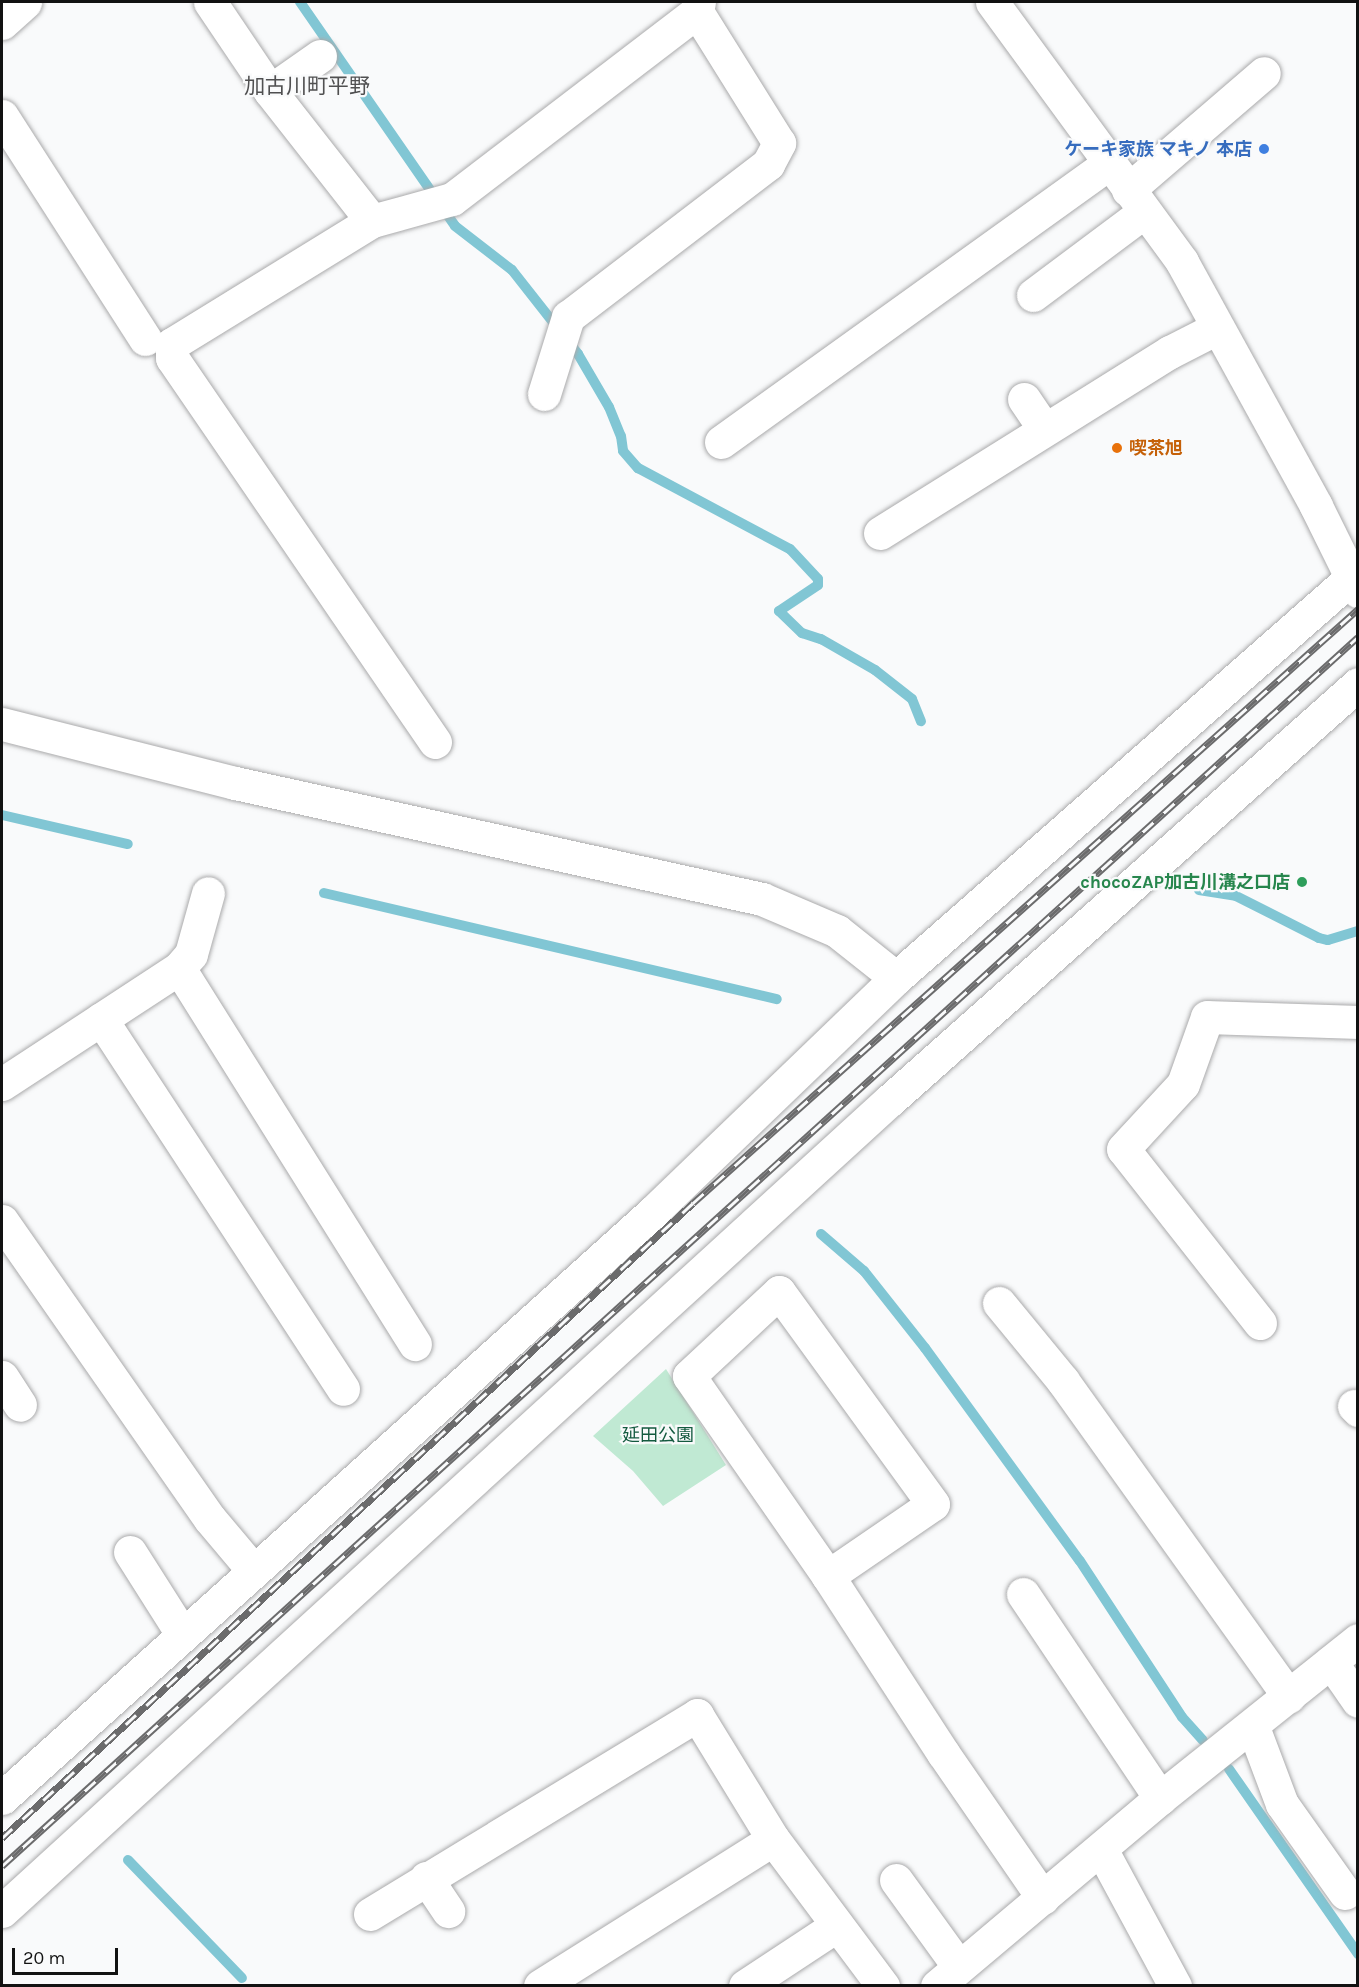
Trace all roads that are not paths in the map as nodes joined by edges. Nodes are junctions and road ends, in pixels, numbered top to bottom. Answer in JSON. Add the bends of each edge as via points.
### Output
{"nodes":[{"id":1,"x":25,"y":2,"type":"edge"},
{"id":2,"x":210,"y":2,"type":"edge"},
{"id":3,"x":992,"y":2,"type":"edge"},
{"id":4,"x":698,"y":7,"type":"edge"},
{"id":5,"x":2,"y":23,"type":"edge"},
{"id":6,"x":320,"y":56,"type":"dead end"},
{"id":7,"x":1264,"y":73,"type":"dead end"},
{"id":8,"x":270,"y":91,"type":"junction"},
{"id":9,"x":2,"y":116,"type":"edge"},
{"id":10,"x":1109,"y":163,"type":"junction"},
{"id":11,"x":1136,"y":201,"type":"junction"},
{"id":12,"x":372,"y":221,"type":"junction"},
{"id":13,"x":1033,"y":295,"type":"dead end"},
{"id":14,"x":1217,"y":328,"type":"junction"},
{"id":15,"x":145,"y":339,"type":"dead end"},
{"id":16,"x":544,"y":394,"type":"dead end"},
{"id":17,"x":1024,"y":399,"type":"dead end"},
{"id":18,"x":1044,"y":429,"type":"junction"},
{"id":19,"x":721,"y":442,"type":"dead end"},
{"id":20,"x":880,"y":533,"type":"dead end"},
{"id":21,"x":1356,"y":580,"type":"edge"},
{"id":22,"x":1358,"y":684,"type":"edge"},
{"id":23,"x":2,"y":724,"type":"edge"},
{"id":24,"x":435,"y":742,"type":"dead end"},
{"id":25,"x":208,"y":893,"type":"dead end"},
{"id":26,"x":179,"y":969,"type":"junction"},
{"id":27,"x":896,"y":978,"type":"junction"},
{"id":28,"x":101,"y":1019,"type":"junction"},
{"id":29,"x":1358,"y":1022,"type":"edge"},
{"id":30,"x":2,"y":1084,"type":"edge"},
{"id":31,"x":2,"y":1221,"type":"edge"},
{"id":32,"x":999,"y":1303,"type":"dead end"},
{"id":33,"x":1260,"y":1323,"type":"dead end"},
{"id":34,"x":415,"y":1344,"type":"dead end"},
{"id":35,"x":2,"y":1377,"type":"edge"},
{"id":36,"x":343,"y":1389,"type":"dead end"},
{"id":37,"x":20,"y":1405,"type":"dead end"},
{"id":38,"x":130,"y":1552,"type":"dead end"},
{"id":39,"x":253,"y":1570,"type":"junction"},
{"id":40,"x":828,"y":1576,"type":"junction"},
{"id":41,"x":1023,"y":1594,"type":"dead end"},
{"id":42,"x":182,"y":1634,"type":"junction"},
{"id":43,"x":1358,"y":1640,"type":"edge"},
{"id":44,"x":1331,"y":1662,"type":"junction"},
{"id":45,"x":1289,"y":1697,"type":"junction"},
{"id":46,"x":1358,"y":1701,"type":"edge"},
{"id":47,"x":1253,"y":1726,"type":"junction"},
{"id":48,"x":2,"y":1798,"type":"edge"},
{"id":49,"x":1160,"y":1798,"type":"junction"},
{"id":50,"x":772,"y":1839,"type":"junction"},
{"id":51,"x":1101,"y":1849,"type":"junction"},
{"id":52,"x":426,"y":1878,"type":"junction"},
{"id":53,"x":896,"y":1880,"type":"dead end"},
{"id":54,"x":1345,"y":1893,"type":"dead end"},
{"id":55,"x":1043,"y":1898,"type":"junction"},
{"id":56,"x":2,"y":1911,"type":"edge"},
{"id":57,"x":448,"y":1911,"type":"dead end"},
{"id":58,"x":370,"y":1914,"type":"dead end"},
{"id":59,"x":836,"y":1926,"type":"junction"},
{"id":60,"x":948,"y":1976,"type":"edge"},
{"id":61,"x":540,"y":1985,"type":"edge"},
{"id":62,"x":746,"y":1986,"type":"edge"},
{"id":63,"x":883,"y":1986,"type":"edge"},
{"id":64,"x":1175,"y":1986,"type":"edge"}],
"edges":[{"from":1,"to":5,"type":"main road"},
{"from":2,"to":8,"type":"main road"},
{"from":3,"to":10,"type":"main road"},
{"from":4,"to":12,"type":"main road","via":[[452,199]]},
{"from":4,"to":16,"type":"main road","via":[[779,143],[768,164],[568,317]]},
{"from":6,"to":8,"type":"main road"},
{"from":7,"to":11,"type":"main road"},
{"from":8,"to":12,"type":"main road"},
{"from":9,"to":15,"type":"main road"},
{"from":10,"to":11,"type":"main road"},
{"from":10,"to":19,"type":"main road"},
{"from":11,"to":13,"type":"main road"},
{"from":11,"to":14,"type":"main road","via":[[1182,262]]},
{"from":12,"to":24,"type":"main road","via":[[172,344],[172,358]]},
{"from":14,"to":18,"type":"main road"},
{"from":14,"to":21,"type":"main road"},
{"from":17,"to":18,"type":"main road"},
{"from":18,"to":20,"type":"main road"},
{"from":21,"to":27,"type":"main road"},
{"from":22,"to":56,"type":"main road","via":[[882,1108]]},
{"from":23,"to":27,"type":"main road","via":[[235,783],[762,899],[837,931]]},
{"from":25,"to":26,"type":"main road","via":[[191,954]]},
{"from":26,"to":28,"type":"main road"},
{"from":26,"to":34,"type":"main road"},
{"from":27,"to":39,"type":"main road","via":[[653,1212]]},
{"from":28,"to":30,"type":"main road"},
{"from":28,"to":36,"type":"main road"},
{"from":29,"to":33,"type":"main road","via":[[1207,1017],[1183,1084],[1123,1149]]},
{"from":31,"to":39,"type":"main road","via":[[210,1519]]},
{"from":32,"to":45,"type":"main road","via":[[1063,1381]]},
{"from":35,"to":37,"type":"main road"},
{"from":38,"to":42,"type":"main road"},
{"from":39,"to":42,"type":"main road"},
{"from":40,"to":40,"type":"main road","via":[[689,1376],[779,1292],[933,1504]]},
{"from":40,"to":55,"type":"main road","via":[[943,1754]]},
{"from":41,"to":49,"type":"main road"},
{"from":42,"to":48,"type":"main road"},
{"from":43,"to":44,"type":"main road"},
{"from":44,"to":45,"type":"main road"},
{"from":44,"to":46,"type":"main road"},
{"from":45,"to":47,"type":"main road"},
{"from":47,"to":49,"type":"main road"},
{"from":47,"to":54,"type":"main road","via":[[1282,1804]]},
{"from":49,"to":51,"type":"main road"},
{"from":50,"to":52,"type":"main road","via":[[697,1714]]},
{"from":50,"to":59,"type":"main road"},
{"from":50,"to":61,"type":"main road"},
{"from":51,"to":55,"type":"main road"},
{"from":51,"to":64,"type":"main road"},
{"from":52,"to":57,"type":"main road"},
{"from":52,"to":58,"type":"main road"},
{"from":53,"to":60,"type":"main road"},
{"from":55,"to":60,"type":"main road"},
{"from":59,"to":62,"type":"main road"},
{"from":59,"to":63,"type":"main road"}]}
